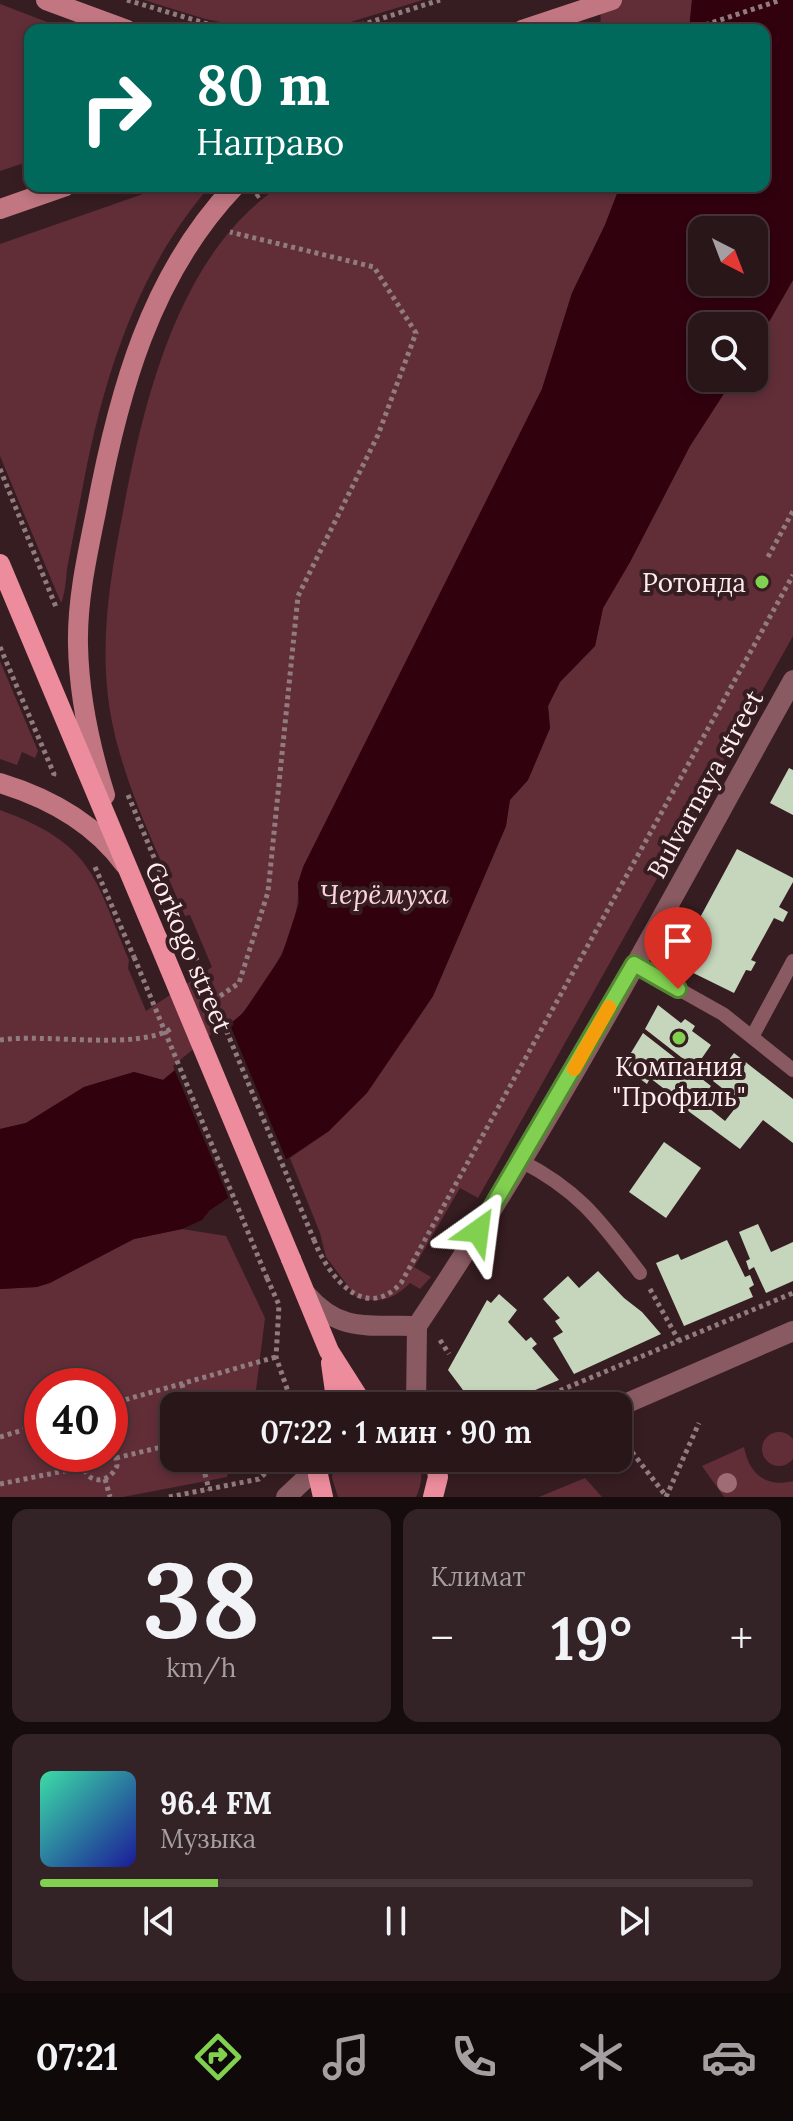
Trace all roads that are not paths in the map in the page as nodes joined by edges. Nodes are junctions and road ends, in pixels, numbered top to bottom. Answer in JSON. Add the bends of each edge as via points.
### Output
{"nodes":[{"id":1,"x":46,"y":0,"type":"edge"},
{"id":2,"x":612,"y":0,"type":"edge"},
{"id":3,"x":111,"y":24,"type":"edge"},
{"id":4,"x":539,"y":24,"type":"edge"},
{"id":5,"x":49,"y":192,"type":"edge"},
{"id":6,"x":230,"y":192,"type":"edge"},
{"id":7,"x":0,"y":209,"type":"edge"},
{"id":8,"x":0,"y":564,"type":"edge"},
{"id":9,"x":793,"y":680,"type":"edge"},
{"id":10,"x":0,"y":783,"type":"edge"},
{"id":11,"x":130,"y":875,"type":"junction"},
{"id":12,"x":793,"y":961,"type":"edge"},
{"id":13,"x":634,"y":964,"type":"junction"},
{"id":14,"x":752,"y":1037,"type":"junction"},
{"id":15,"x":793,"y":1070,"type":"edge"},
{"id":16,"x":521,"y":1161,"type":"junction"},
{"id":17,"x":640,"y":1273,"type":"road end"},
{"id":18,"x":305,"y":1292,"type":"junction"},
{"id":19,"x":417,"y":1326,"type":"junction"},
{"id":20,"x":793,"y":1331,"type":"edge"},
{"id":21,"x":329,"y":1351,"type":"junction"},
{"id":22,"x":335,"y":1392,"type":"edge"},
{"id":23,"x":355,"y":1392,"type":"edge"},
{"id":24,"x":416,"y":1392,"type":"edge"},
{"id":25,"x":632,"y":1401,"type":"edge"},
{"id":26,"x":310,"y":1472,"type":"edge"},
{"id":27,"x":320,"y":1472,"type":"edge"},
{"id":28,"x":437,"y":1472,"type":"edge"},
{"id":29,"x":286,"y":1497,"type":"edge"},
{"id":30,"x":323,"y":1497,"type":"edge"},
{"id":31,"x":433,"y":1497,"type":"edge"}],
"edges":[{"from":1,"to":3,"type":"main road"},
{"from":2,"to":4,"type":"main road"},
{"from":5,"to":7,"type":"main road"},
{"from":6,"to":11,"type":"main road","via":[[172,271],[126,381],[89,548],[79,623],[80,677],[92,748]]},
{"from":8,"to":11,"type":"main road","name":"Gorkogo street"},
{"from":9,"to":13,"type":"street","name":"Bulvarnaya street"},
{"from":10,"to":11,"type":"main road","via":[[74,816],[118,855]]},
{"from":11,"to":18,"type":"main road","name":"Gorkogo street","bridge":true},
{"from":12,"to":14,"type":"lane"},
{"from":13,"to":14,"type":"lane","via":[[723,1014]]},
{"from":13,"to":16,"type":"street","name":"Bulvarnaya street"},
{"from":14,"to":15,"type":"lane"},
{"from":16,"to":17,"type":"lane","via":[[555,1179],[590,1209]]},
{"from":16,"to":19,"type":"street","name":"Bulvarnaya street"},
{"from":18,"to":19,"type":"street","via":[[319,1309],[344,1323]]},
{"from":18,"to":21,"type":"main road","name":"Gorkogo street"},
{"from":19,"to":24,"type":"street"},
{"from":20,"to":25,"type":"street"},
{"from":21,"to":22,"type":"main road"},
{"from":21,"to":23,"type":"main road"},
{"from":26,"to":29,"type":"street"},
{"from":27,"to":30,"type":"main road"},
{"from":28,"to":31,"type":"main road"}]}
